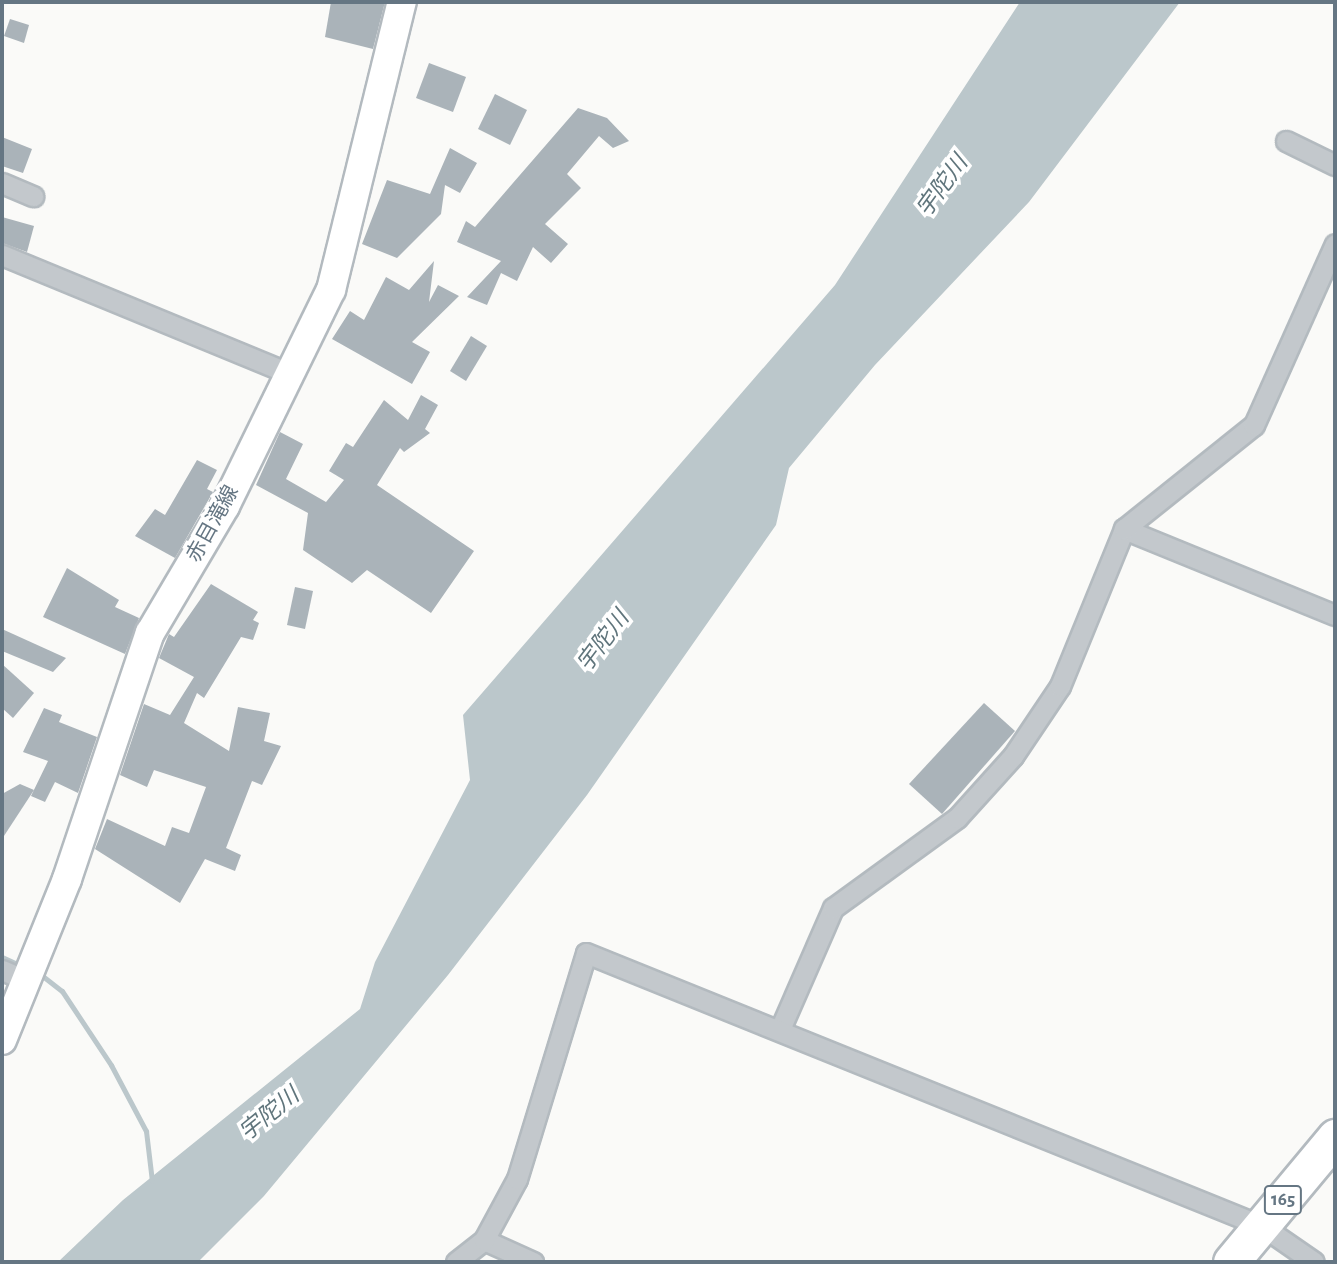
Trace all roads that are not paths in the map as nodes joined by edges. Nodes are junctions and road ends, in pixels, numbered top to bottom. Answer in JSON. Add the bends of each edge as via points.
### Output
{"nodes":[{"id":1,"x":402,"y":2,"type":"edge"},
{"id":2,"x":1286,"y":141,"type":"dead end"},
{"id":3,"x":1335,"y":165,"type":"edge"},
{"id":4,"x":2,"y":183,"type":"edge"},
{"id":5,"x":33,"y":195,"type":"dead end"},
{"id":6,"x":1335,"y":244,"type":"edge"},
{"id":7,"x":2,"y":255,"type":"edge"},
{"id":8,"x":288,"y":373,"type":"junction"},
{"id":9,"x":1124,"y":529,"type":"junction"},
{"id":10,"x":1335,"y":615,"type":"edge"},
{"id":11,"x":20,"y":971,"type":"edge"},
{"id":12,"x":780,"y":1027,"type":"junction"},
{"id":13,"x":2,"y":1040,"type":"edge"},
{"id":14,"x":1335,"y":1137,"type":"edge"},
{"id":15,"x":1262,"y":1226,"type":"junction"},
{"id":16,"x":484,"y":1240,"type":"junction"},
{"id":17,"x":456,"y":1262,"type":"edge"},
{"id":18,"x":533,"y":1262,"type":"edge"},
{"id":19,"x":1231,"y":1262,"type":"edge"},
{"id":20,"x":1314,"y":1262,"type":"edge"}],
"edges":[{"from":1,"to":8,"type":"main road","name":"赤目滝線","via":[[331,290]]},
{"from":2,"to":3,"type":"street"},
{"from":4,"to":5,"type":"street"},
{"from":6,"to":9,"type":"street","via":[[1254,425]]},
{"from":7,"to":8,"type":"street"},
{"from":8,"to":11,"type":"main road","name":"赤目滝線","via":[[225,506],[150,633]]},
{"from":9,"to":10,"type":"street"},
{"from":9,"to":12,"type":"street","via":[[1060,686],[1013,756],[957,818],[833,908]]},
{"from":11,"to":13,"type":"main road","name":"赤目滝線"},
{"from":12,"to":15,"type":"street"},
{"from":12,"to":16,"type":"street","via":[[586,953],[517,1179]]},
{"from":14,"to":15,"type":"highway","number":"165"},
{"from":15,"to":19,"type":"highway","number":"165"},
{"from":15,"to":20,"type":"street"},
{"from":16,"to":17,"type":"street"},
{"from":16,"to":18,"type":"street"}]}
